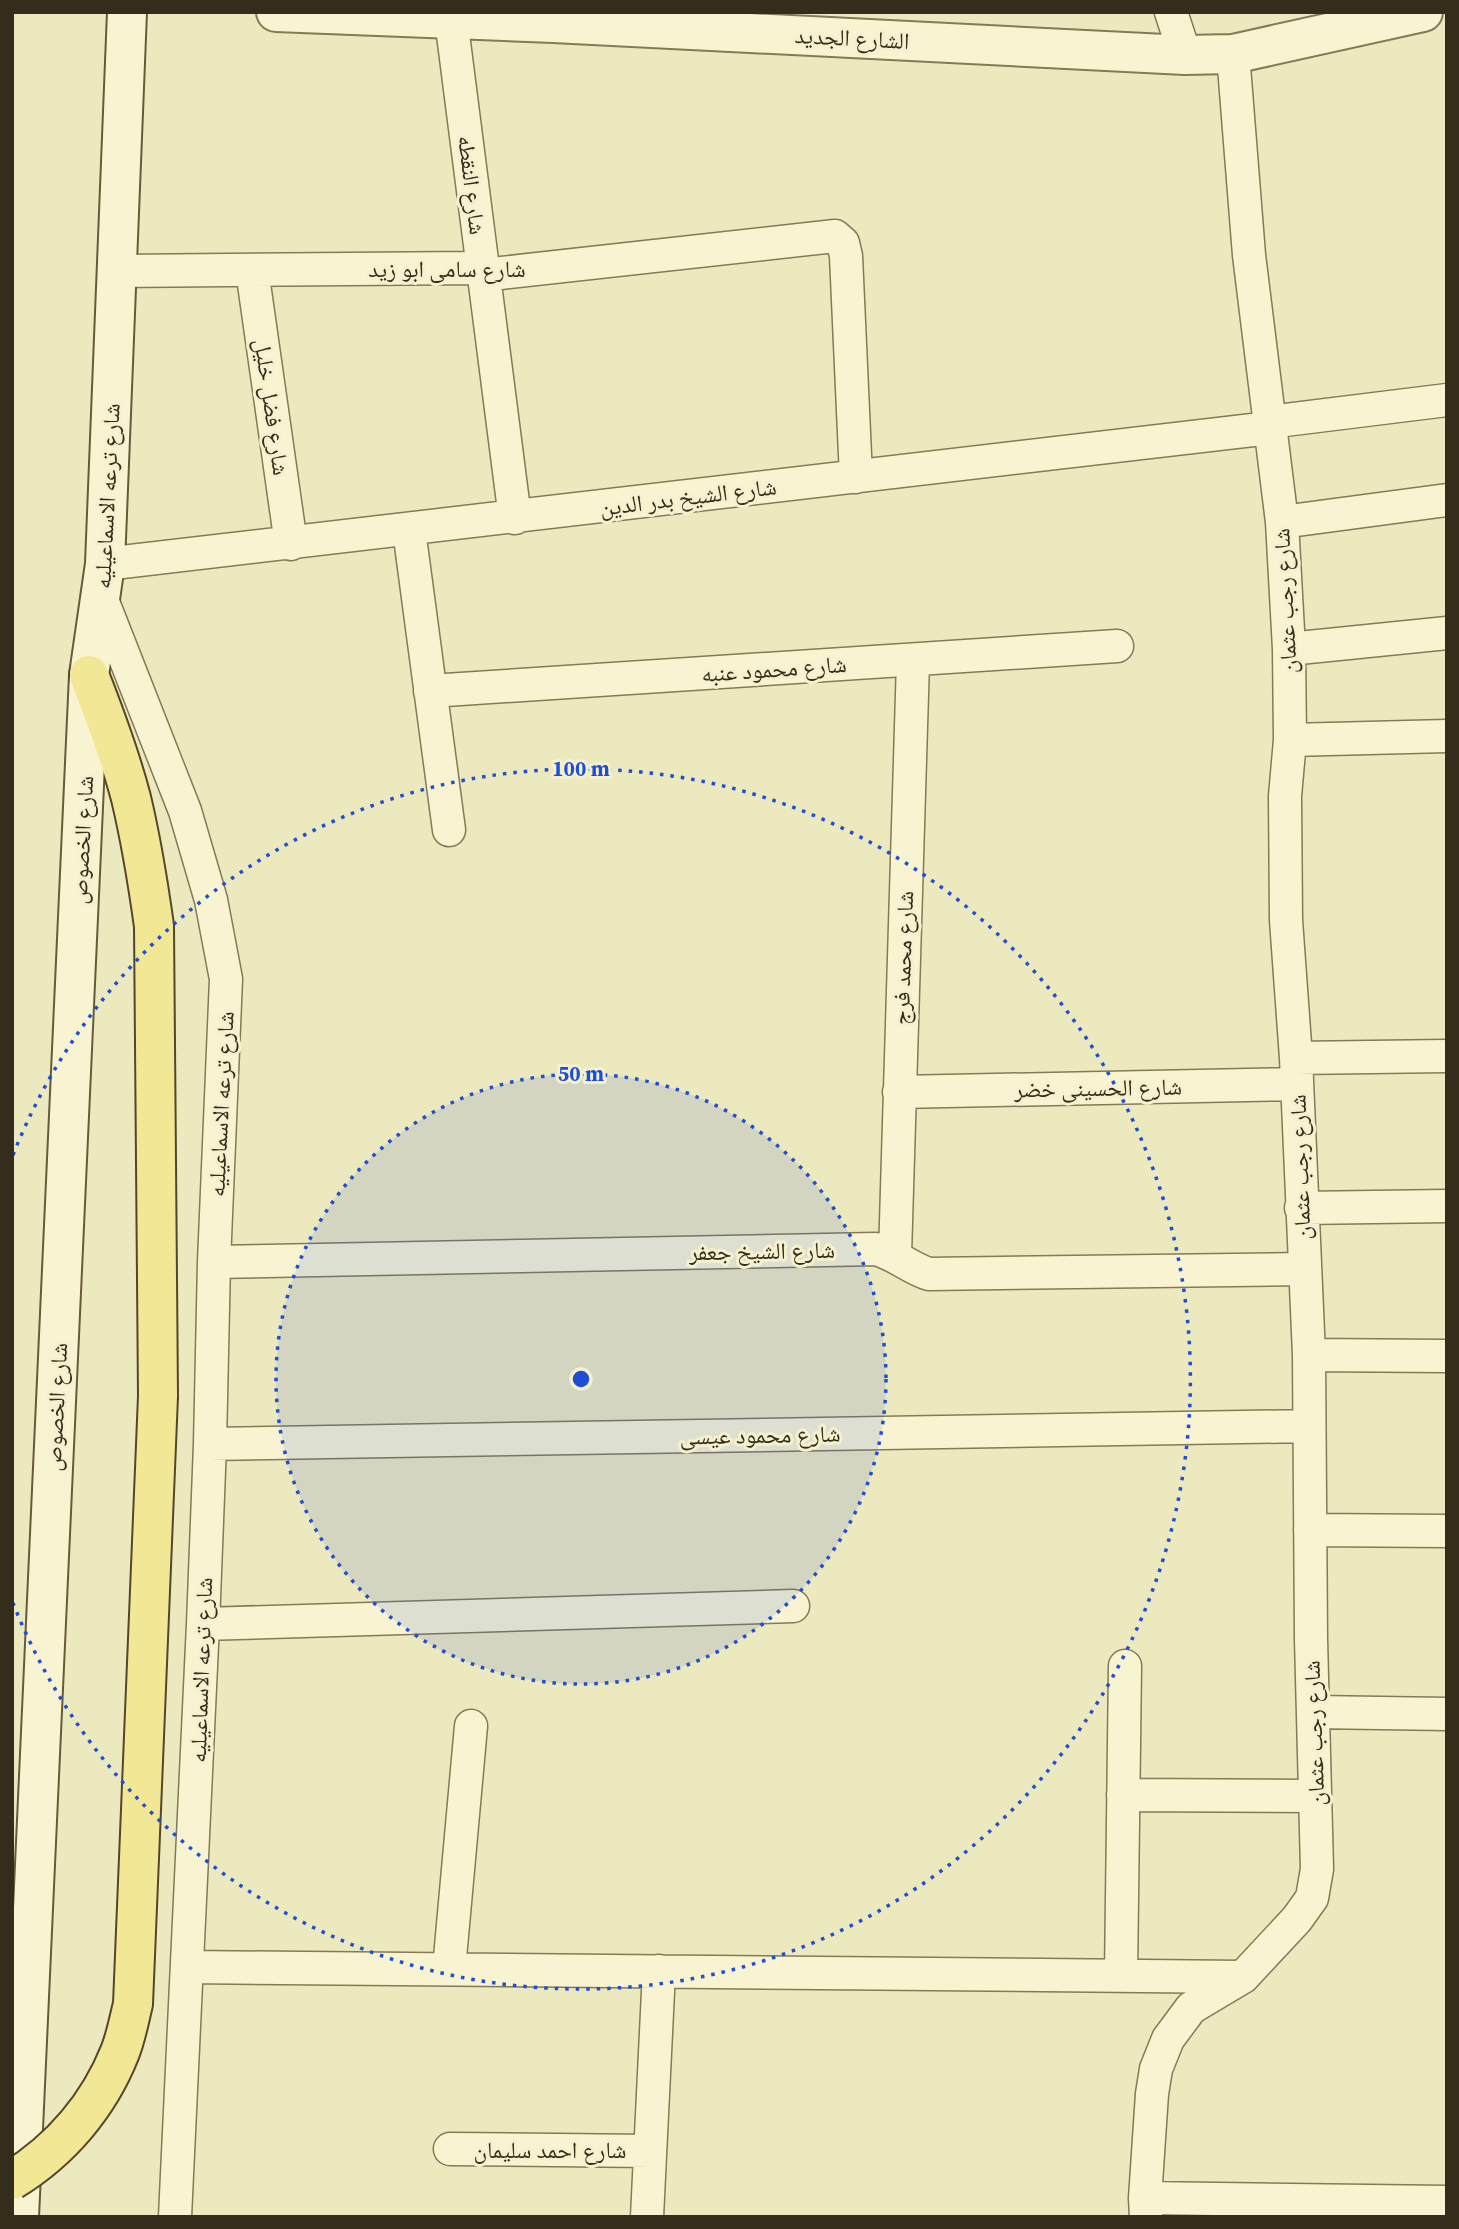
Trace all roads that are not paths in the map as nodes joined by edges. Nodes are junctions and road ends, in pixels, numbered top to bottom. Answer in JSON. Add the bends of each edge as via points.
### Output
{"nodes":[{"id":1,"x":127,"y":12,"type":"edge"},
{"id":2,"x":276,"y":12,"type":"edge"},
{"id":3,"x":1171,"y":12,"type":"edge"},
{"id":4,"x":1423,"y":12,"type":"edge"},
{"id":5,"x":553,"y":18,"type":"edge"},
{"id":6,"x":452,"y":19,"type":"junction"},
{"id":7,"x":1318,"y":23,"type":"edge"},
{"id":8,"x":1233,"y":54,"type":"junction"},
{"id":9,"x":1185,"y":55,"type":"junction"},
{"id":10,"x":252,"y":270,"type":"junction"},
{"id":11,"x":117,"y":271,"type":"junction"},
{"id":12,"x":484,"y":274,"type":"junction"},
{"id":13,"x":1447,"y":400,"type":"edge"},
{"id":14,"x":1270,"y":425,"type":"junction"},
{"id":15,"x":856,"y":477,"type":"junction"},
{"id":16,"x":1447,"y":500,"type":"edge"},
{"id":17,"x":515,"y":517,"type":"junction"},
{"id":18,"x":1282,"y":522,"type":"junction"},
{"id":19,"x":409,"y":530,"type":"junction"},
{"id":20,"x":291,"y":544,"type":"junction"},
{"id":21,"x":103,"y":581,"type":"junction"},
{"id":22,"x":1447,"y":633,"type":"edge"},
{"id":23,"x":1117,"y":646,"type":"dead end"},
{"id":24,"x":1289,"y":649,"type":"junction"},
{"id":25,"x":913,"y":661,"type":"junction"},
{"id":26,"x":89,"y":675,"type":"junction"},
{"id":27,"x":430,"y":691,"type":"junction"},
{"id":28,"x":1447,"y":736,"type":"edge"},
{"id":29,"x":1290,"y":740,"type":"junction"},
{"id":30,"x":449,"y":830,"type":"dead end"},
{"id":31,"x":1447,"y":1056,"type":"edge"},
{"id":32,"x":1296,"y":1071,"type":"junction"},
{"id":33,"x":899,"y":1093,"type":"junction"},
{"id":34,"x":1447,"y":1206,"type":"edge"},
{"id":35,"x":1301,"y":1208,"type":"junction"},
{"id":36,"x":895,"y":1255,"type":"junction"},
{"id":37,"x":214,"y":1262,"type":"junction"},
{"id":38,"x":1304,"y":1269,"type":"junction"},
{"id":39,"x":1309,"y":1355,"type":"junction"},
{"id":40,"x":1447,"y":1356,"type":"edge"},
{"id":41,"x":1309,"y":1426,"type":"junction"},
{"id":42,"x":210,"y":1444,"type":"junction"},
{"id":43,"x":1310,"y":1530,"type":"junction"},
{"id":44,"x":1447,"y":1531,"type":"edge"},
{"id":45,"x":793,"y":1606,"type":"dead end"},
{"id":46,"x":203,"y":1624,"type":"junction"},
{"id":47,"x":1125,"y":1666,"type":"dead end"},
{"id":48,"x":1314,"y":1712,"type":"junction"},
{"id":49,"x":1447,"y":1714,"type":"edge"},
{"id":50,"x":471,"y":1726,"type":"dead end"},
{"id":51,"x":1123,"y":1795,"type":"junction"},
{"id":52,"x":1315,"y":1796,"type":"junction"},
{"id":53,"x":188,"y":1967,"type":"junction"},
{"id":54,"x":449,"y":1969,"type":"junction"},
{"id":55,"x":659,"y":1971,"type":"junction"},
{"id":56,"x":1121,"y":1976,"type":"junction"},
{"id":57,"x":1243,"y":1977,"type":"junction"},
{"id":58,"x":450,"y":2149,"type":"dead end"},
{"id":59,"x":650,"y":2151,"type":"junction"},
{"id":60,"x":12,"y":2180,"type":"edge"},
{"id":61,"x":1447,"y":2202,"type":"edge"},
{"id":62,"x":1145,"y":2207,"type":"edge"},
{"id":63,"x":19,"y":2217,"type":"edge"},
{"id":64,"x":175,"y":2217,"type":"edge"},
{"id":65,"x":647,"y":2217,"type":"edge"}],
"edges":[{"from":1,"to":11,"type":"main road","name":"شارع ترعه الاسماعيليه"},
{"from":2,"to":6,"type":"main road","name":"الشارع الجديد"},
{"from":3,"to":9,"type":"street"},
{"from":4,"to":7,"type":"main road","name":"الشارع الجديد"},
{"from":5,"to":6,"type":"main road","name":"الشارع الجديد"},
{"from":5,"to":9,"type":"main road","name":"الشارع الجديد"},
{"from":6,"to":12,"type":"street","name":"شارع النقطه"},
{"from":7,"to":8,"type":"main road","name":"الشارع الجديد"},
{"from":8,"to":9,"type":"main road","name":"الشارع الجديد"},
{"from":8,"to":14,"type":"street","name":"شارع رجب عثمان","via":[[1249,255]]},
{"from":10,"to":11,"type":"street","name":"شارع سامى ابو زيد"},
{"from":10,"to":12,"type":"street","name":"شارع سامى ابو زيد","via":[[473,268]]},
{"from":10,"to":20,"type":"street","name":"شارع فضل خليل"},
{"from":11,"to":21,"type":"main road","name":"شارع ترعه الاسماعيليه"},
{"from":12,"to":15,"type":"street","name":"شارع سامى ابو زيد","via":[[835,236],[846,256]]},
{"from":12,"to":17,"type":"street","name":"شارع النقطه"},
{"from":13,"to":14,"type":"street","name":"شارع الشيخ بدر الدين"},
{"from":14,"to":15,"type":"street","name":"شارع الشيخ بدر الدين"},
{"from":14,"to":18,"type":"street","name":"شارع رجب عثمان"},
{"from":15,"to":17,"type":"street","name":"شارع الشيخ بدر الدين"},
{"from":16,"to":18,"type":"street"},
{"from":17,"to":19,"type":"street","name":"شارع الشيخ بدر الدين"},
{"from":18,"to":24,"type":"street","name":"شارع رجب عثمان"},
{"from":19,"to":20,"type":"street","name":"شارع الشيخ بدر الدين"},
{"from":19,"to":27,"type":"street"},
{"from":20,"to":21,"type":"street","name":"شارع الشيخ بدر الدين"},
{"from":21,"to":26,"type":"main road","name":"شارع الخصوص"},
{"from":21,"to":37,"type":"street","name":"شارع ترعه الاسماعيليه","via":[[186,811],[211,900],[226,979]]},
{"from":22,"to":24,"type":"street"},
{"from":23,"to":25,"type":"street","name":"شارع محمود عنبه"},
{"from":24,"to":29,"type":"street","name":"شارع رجب عثمان"},
{"from":25,"to":27,"type":"street","name":"شارع محمود عنبه"},
{"from":25,"to":33,"type":"street","name":"شارع محمد فرج"},
{"from":26,"to":60,"type":"main road","bridge":true,"via":[[131,798],[154,926],[158,1396],[133,2004],[121,2051],[99,2094],[70,2134]]},
{"from":26,"to":63,"type":"main road","name":"شارع الخصوص"},
{"from":27,"to":30,"type":"street"},
{"from":28,"to":29,"type":"street"},
{"from":29,"to":32,"type":"street","name":"شارع رجب عثمان","via":[[1285,796],[1286,896]]},
{"from":31,"to":32,"type":"street","name":"شارع الحسينى خضر"},
{"from":32,"to":33,"type":"street","name":"شارع الحسينى خضر"},
{"from":32,"to":35,"type":"street","name":"شارع رجب عثمان"},
{"from":33,"to":36,"type":"street","name":"شارع محمد فرج"},
{"from":34,"to":35,"type":"street"},
{"from":35,"to":38,"type":"street","name":"شارع رجب عثمان"},
{"from":36,"to":37,"type":"street","name":"شارع الشيخ جعفر","via":[[876,1249]]},
{"from":36,"to":38,"type":"street","name":"شارع الشيخ جعفر","via":[[929,1274]]},
{"from":37,"to":42,"type":"street","name":"شارع ترعه الاسماعيليه"},
{"from":38,"to":39,"type":"street","name":"شارع رجب عثمان"},
{"from":39,"to":40,"type":"street"},
{"from":39,"to":41,"type":"street","name":"شارع رجب عثمان"},
{"from":41,"to":42,"type":"street","name":"شارع محمود عيسى"},
{"from":41,"to":43,"type":"street","name":"شارع رجب عثمان"},
{"from":42,"to":46,"type":"street","name":"شارع ترعه الاسماعيليه"},
{"from":43,"to":44,"type":"street"},
{"from":43,"to":48,"type":"street","name":"شارع رجب عثمان"},
{"from":45,"to":46,"type":"street"},
{"from":46,"to":53,"type":"street","name":"شارع ترعه الاسماعيليه"},
{"from":47,"to":51,"type":"street"},
{"from":48,"to":49,"type":"street"},
{"from":48,"to":52,"type":"street","name":"شارع رجب عثمان"},
{"from":50,"to":54,"type":"street"},
{"from":51,"to":52,"type":"street"},
{"from":51,"to":56,"type":"street"},
{"from":52,"to":57,"type":"street","name":"شارع رجب عثمان","via":[[1317,1869],[1312,1898]]},
{"from":53,"to":54,"type":"street"},
{"from":53,"to":64,"type":"street","name":"شارع ترعه الاسماعيليه"},
{"from":54,"to":55,"type":"street"},
{"from":55,"to":56,"type":"street"},
{"from":55,"to":59,"type":"street"},
{"from":56,"to":57,"type":"street"},
{"from":57,"to":62,"type":"street","name":"شارع رجب عثمان","via":[[1191,2008],[1168,2039],[1152,2094]]},
{"from":58,"to":59,"type":"street","name":"شارع احمد سليمان"},
{"from":59,"to":65,"type":"street"},
{"from":61,"to":62,"type":"street"}]}
